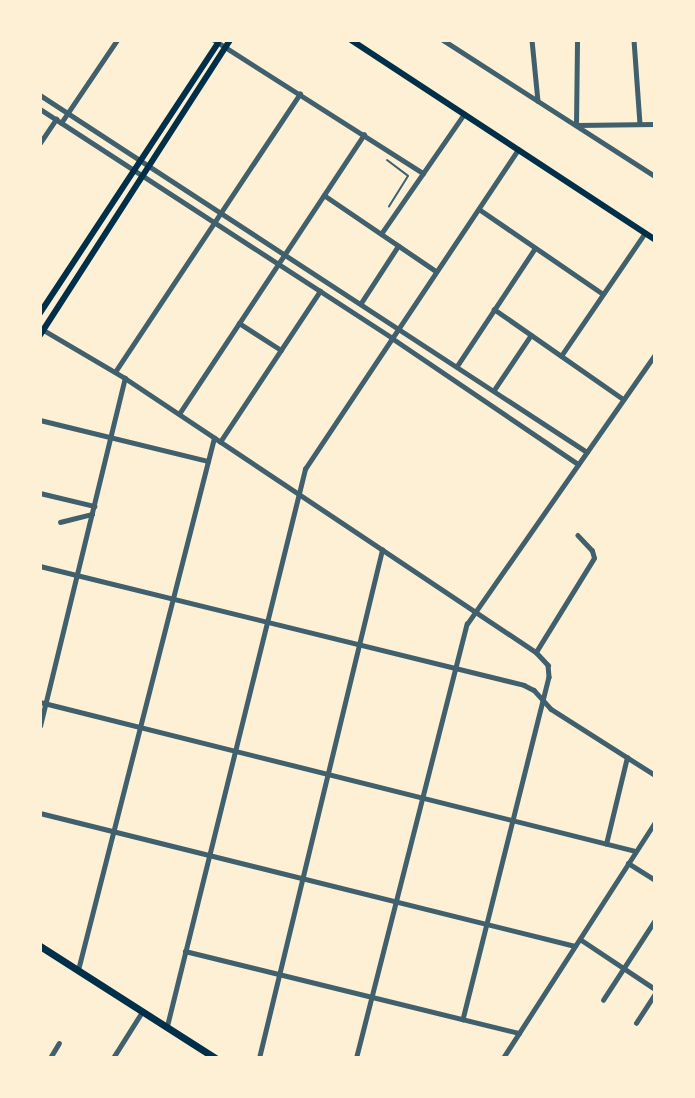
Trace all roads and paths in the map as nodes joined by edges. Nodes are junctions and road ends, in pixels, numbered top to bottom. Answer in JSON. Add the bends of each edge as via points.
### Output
{"nodes":[{"id":1,"x":117,"y":40,"type":"edge"},
{"id":2,"x":230,"y":40,"type":"edge"},
{"id":3,"x":351,"y":40,"type":"edge"},
{"id":4,"x":443,"y":40,"type":"edge"},
{"id":5,"x":532,"y":40,"type":"edge"},
{"id":6,"x":577,"y":40,"type":"edge"},
{"id":7,"x":634,"y":40,"type":"edge"},
{"id":8,"x":216,"y":42,"type":"edge"},
{"id":9,"x":225,"y":48,"type":"junction"},
{"id":10,"x":300,"y":94,"type":"junction"},
{"id":11,"x":40,"y":95,"type":"edge"},
{"id":12,"x":538,"y":101,"type":"junction"},
{"id":13,"x":40,"y":109,"type":"edge"},
{"id":14,"x":68,"y":113,"type":"junction"},
{"id":15,"x":464,"y":114,"type":"junction"},
{"id":16,"x":59,"y":121,"type":"junction"},
{"id":17,"x":640,"y":124,"type":"junction"},
{"id":18,"x":655,"y":124,"type":"edge"},
{"id":19,"x":576,"y":125,"type":"junction"},
{"id":20,"x":364,"y":135,"type":"junction"},
{"id":21,"x":40,"y":143,"type":"edge"},
{"id":22,"x":518,"y":150,"type":"junction"},
{"id":23,"x":141,"y":159,"type":"junction"},
{"id":24,"x":387,"y":159,"type":"dead end"},
{"id":25,"x":150,"y":165,"type":"junction"},
{"id":26,"x":134,"y":169,"type":"junction"},
{"id":27,"x":423,"y":173,"type":"junction"},
{"id":28,"x":143,"y":175,"type":"junction"},
{"id":29,"x":655,"y":176,"type":"edge"},
{"id":30,"x":324,"y":195,"type":"junction"},
{"id":31,"x":393,"y":200,"type":"junction"},
{"id":32,"x":389,"y":206,"type":"dead end"},
{"id":33,"x":401,"y":206,"type":"junction"},
{"id":34,"x":479,"y":209,"type":"junction"},
{"id":35,"x":222,"y":212,"type":"junction"},
{"id":36,"x":215,"y":222,"type":"junction"},
{"id":37,"x":645,"y":233,"type":"junction"},
{"id":38,"x":381,"y":234,"type":"junction"},
{"id":39,"x":655,"y":240,"type":"edge"},
{"id":40,"x":398,"y":246,"type":"junction"},
{"id":41,"x":536,"y":248,"type":"junction"},
{"id":42,"x":285,"y":254,"type":"junction"},
{"id":43,"x":279,"y":264,"type":"junction"},
{"id":44,"x":436,"y":271,"type":"junction"},
{"id":45,"x":320,"y":291,"type":"junction"},
{"id":46,"x":603,"y":294,"type":"junction"},
{"id":47,"x":361,"y":303,"type":"junction"},
{"id":48,"x":494,"y":309,"type":"junction"},
{"id":49,"x":40,"y":313,"type":"edge"},
{"id":50,"x":239,"y":323,"type":"junction"},
{"id":51,"x":399,"y":327,"type":"junction"},
{"id":52,"x":41,"y":331,"type":"edge"},
{"id":53,"x":531,"y":335,"type":"junction"},
{"id":54,"x":392,"y":338,"type":"junction"},
{"id":55,"x":281,"y":350,"type":"junction"},
{"id":56,"x":655,"y":355,"type":"edge"},
{"id":57,"x":561,"y":356,"type":"junction"},
{"id":58,"x":457,"y":366,"type":"junction"},
{"id":59,"x":115,"y":372,"type":"junction"},
{"id":60,"x":125,"y":378,"type":"junction"},
{"id":61,"x":494,"y":390,"type":"junction"},
{"id":62,"x":623,"y":399,"type":"junction"},
{"id":63,"x":179,"y":414,"type":"junction"},
{"id":64,"x":40,"y":420,"type":"edge"},
{"id":65,"x":111,"y":437,"type":"junction"},
{"id":66,"x":217,"y":440,"type":"junction"},
{"id":67,"x":587,"y":452,"type":"junction"},
{"id":68,"x":208,"y":461,"type":"junction"},
{"id":69,"x":578,"y":464,"type":"junction"},
{"id":70,"x":40,"y":493,"type":"edge"},
{"id":71,"x":298,"y":494,"type":"junction"},
{"id":72,"x":94,"y":506,"type":"junction"},
{"id":73,"x":92,"y":514,"type":"junction"},
{"id":74,"x":60,"y":522,"type":"dead end"},
{"id":75,"x":578,"y":536,"type":"dead end"},
{"id":76,"x":382,"y":550,"type":"junction"},
{"id":77,"x":40,"y":566,"type":"edge"},
{"id":78,"x":77,"y":575,"type":"junction"},
{"id":79,"x":173,"y":599,"type":"junction"},
{"id":80,"x":474,"y":611,"type":"junction"},
{"id":81,"x":266,"y":622,"type":"junction"},
{"id":82,"x":359,"y":644,"type":"junction"},
{"id":83,"x":536,"y":652,"type":"junction"},
{"id":84,"x":456,"y":668,"type":"junction"},
{"id":85,"x":542,"y":699,"type":"junction"},
{"id":86,"x":43,"y":703,"type":"edge"},
{"id":87,"x":40,"y":726,"type":"edge"},
{"id":88,"x":140,"y":727,"type":"junction"},
{"id":89,"x":234,"y":751,"type":"junction"},
{"id":90,"x":627,"y":757,"type":"junction"},
{"id":91,"x":328,"y":774,"type":"junction"},
{"id":92,"x":655,"y":775,"type":"edge"},
{"id":93,"x":422,"y":798,"type":"junction"},
{"id":94,"x":40,"y":813,"type":"edge"},
{"id":95,"x":512,"y":820,"type":"junction"},
{"id":96,"x":655,"y":822,"type":"edge"},
{"id":97,"x":114,"y":831,"type":"junction"},
{"id":98,"x":606,"y":844,"type":"junction"},
{"id":99,"x":636,"y":851,"type":"junction"},
{"id":100,"x":209,"y":855,"type":"junction"},
{"id":101,"x":628,"y":863,"type":"junction"},
{"id":102,"x":303,"y":878,"type":"junction"},
{"id":103,"x":655,"y":880,"type":"edge"},
{"id":104,"x":396,"y":902,"type":"junction"},
{"id":105,"x":655,"y":920,"type":"edge"},
{"id":106,"x":486,"y":924,"type":"junction"},
{"id":107,"x":580,"y":939,"type":"junction"},
{"id":108,"x":575,"y":946,"type":"junction"},
{"id":109,"x":41,"y":950,"type":"edge"},
{"id":110,"x":185,"y":951,"type":"junction"},
{"id":111,"x":624,"y":968,"type":"junction"},
{"id":112,"x":78,"y":970,"type":"junction"},
{"id":113,"x":279,"y":974,"type":"junction"},
{"id":114,"x":655,"y":991,"type":"edge"},
{"id":115,"x":372,"y":997,"type":"junction"},
{"id":116,"x":603,"y":1000,"type":"dead end"},
{"id":117,"x":142,"y":1012,"type":"junction"},
{"id":118,"x":463,"y":1019,"type":"junction"},
{"id":119,"x":636,"y":1023,"type":"dead end"},
{"id":120,"x":167,"y":1027,"type":"junction"},
{"id":121,"x":519,"y":1033,"type":"junction"},
{"id":122,"x":59,"y":1042,"type":"dead end"},
{"id":123,"x":212,"y":1057,"type":"edge"},
{"id":124,"x":50,"y":1058,"type":"edge"},
{"id":125,"x":113,"y":1058,"type":"edge"},
{"id":126,"x":259,"y":1058,"type":"edge"},
{"id":127,"x":356,"y":1058,"type":"edge"},
{"id":128,"x":503,"y":1058,"type":"edge"}],
"edges":[{"from":1,"to":14,"type":"street"},
{"from":2,"to":9,"type":"main road"},
{"from":3,"to":15,"type":"main road"},
{"from":4,"to":12,"type":"street"},
{"from":5,"to":12,"type":"street"},
{"from":6,"to":19,"type":"street"},
{"from":7,"to":17,"type":"street"},
{"from":8,"to":9,"type":"street"},
{"from":8,"to":23,"type":"main road"},
{"from":9,"to":10,"type":"street"},
{"from":9,"to":25,"type":"main road"},
{"from":10,"to":20,"type":"street"},
{"from":10,"to":35,"type":"street"},
{"from":11,"to":14,"type":"street"},
{"from":12,"to":19,"type":"street"},
{"from":13,"to":16,"type":"street"},
{"from":14,"to":16,"type":"street"},
{"from":14,"to":23,"type":"street"},
{"from":15,"to":22,"type":"main road"},
{"from":15,"to":27,"type":"street"},
{"from":16,"to":21,"type":"street"},
{"from":16,"to":26,"type":"street"},
{"from":17,"to":18,"type":"street"},
{"from":17,"to":19,"type":"street"},
{"from":19,"to":29,"type":"street"},
{"from":20,"to":27,"type":"street"},
{"from":20,"to":30,"type":"street"},
{"from":22,"to":34,"type":"street"},
{"from":22,"to":37,"type":"main road"},
{"from":23,"to":25,"type":"street"},
{"from":23,"to":26,"type":"main road"},
{"from":24,"to":31,"type":"lane","via":[[408,176]]},
{"from":25,"to":28,"type":"main road"},
{"from":25,"to":35,"type":"street"},
{"from":26,"to":28,"type":"street"},
{"from":26,"to":49,"type":"main road"},
{"from":27,"to":33,"type":"street"},
{"from":28,"to":36,"type":"street"},
{"from":28,"to":52,"type":"main road"},
{"from":30,"to":38,"type":"street"},
{"from":30,"to":42,"type":"street"},
{"from":31,"to":32,"type":"lane"},
{"from":31,"to":33,"type":"lane"},
{"from":33,"to":38,"type":"street"},
{"from":34,"to":41,"type":"street"},
{"from":34,"to":44,"type":"street"},
{"from":35,"to":36,"type":"street"},
{"from":35,"to":42,"type":"street"},
{"from":36,"to":43,"type":"street"},
{"from":36,"to":59,"type":"street"},
{"from":37,"to":39,"type":"main road"},
{"from":37,"to":46,"type":"street"},
{"from":38,"to":40,"type":"street"},
{"from":40,"to":44,"type":"street"},
{"from":40,"to":47,"type":"street"},
{"from":41,"to":46,"type":"street"},
{"from":41,"to":48,"type":"street"},
{"from":42,"to":43,"type":"street"},
{"from":42,"to":47,"type":"street"},
{"from":43,"to":45,"type":"street"},
{"from":43,"to":50,"type":"street"},
{"from":44,"to":51,"type":"street"},
{"from":45,"to":54,"type":"street"},
{"from":45,"to":55,"type":"street"},
{"from":46,"to":57,"type":"street"},
{"from":47,"to":51,"type":"street"},
{"from":48,"to":53,"type":"street"},
{"from":48,"to":58,"type":"street"},
{"from":50,"to":55,"type":"street"},
{"from":50,"to":63,"type":"street"},
{"from":51,"to":54,"type":"street"},
{"from":51,"to":58,"type":"street"},
{"from":52,"to":59,"type":"street"},
{"from":53,"to":57,"type":"street"},
{"from":53,"to":61,"type":"street"},
{"from":54,"to":69,"type":"street"},
{"from":54,"to":71,"type":"street","via":[[311,459]]},
{"from":55,"to":66,"type":"street"},
{"from":56,"to":62,"type":"street"},
{"from":57,"to":62,"type":"street"},
{"from":58,"to":61,"type":"street"},
{"from":59,"to":60,"type":"street"},
{"from":60,"to":63,"type":"street"},
{"from":60,"to":65,"type":"street"},
{"from":61,"to":67,"type":"street"},
{"from":62,"to":67,"type":"street"},
{"from":63,"to":66,"type":"street"},
{"from":64,"to":65,"type":"street"},
{"from":65,"to":68,"type":"street"},
{"from":65,"to":72,"type":"street"},
{"from":66,"to":68,"type":"street"},
{"from":66,"to":71,"type":"street"},
{"from":67,"to":69,"type":"street"},
{"from":68,"to":79,"type":"street"},
{"from":69,"to":80,"type":"street"},
{"from":70,"to":72,"type":"street"},
{"from":71,"to":76,"type":"street"},
{"from":71,"to":81,"type":"street"},
{"from":72,"to":73,"type":"street"},
{"from":73,"to":74,"type":"street"},
{"from":73,"to":78,"type":"street"},
{"from":75,"to":83,"type":"street","via":[[594,558]]},
{"from":76,"to":80,"type":"street"},
{"from":76,"to":82,"type":"street"},
{"from":77,"to":78,"type":"street"},
{"from":78,"to":79,"type":"street"},
{"from":78,"to":86,"type":"street"},
{"from":79,"to":81,"type":"street"},
{"from":79,"to":88,"type":"street"},
{"from":80,"to":83,"type":"street"},
{"from":80,"to":84,"type":"street"},
{"from":81,"to":82,"type":"street"},
{"from":81,"to":89,"type":"street"},
{"from":82,"to":84,"type":"street"},
{"from":82,"to":91,"type":"street"},
{"from":83,"to":85,"type":"street","via":[[550,671]]},
{"from":84,"to":85,"type":"street","via":[[523,685]]},
{"from":84,"to":93,"type":"street"},
{"from":85,"to":90,"type":"street"},
{"from":85,"to":95,"type":"street"},
{"from":86,"to":87,"type":"street"},
{"from":86,"to":88,"type":"street"},
{"from":88,"to":89,"type":"street"},
{"from":88,"to":97,"type":"street"},
{"from":89,"to":91,"type":"street"},
{"from":89,"to":100,"type":"street"},
{"from":90,"to":92,"type":"street"},
{"from":90,"to":98,"type":"street"},
{"from":91,"to":93,"type":"street"},
{"from":91,"to":102,"type":"street"},
{"from":93,"to":95,"type":"street"},
{"from":93,"to":104,"type":"street"},
{"from":94,"to":97,"type":"street"},
{"from":95,"to":98,"type":"street"},
{"from":95,"to":106,"type":"street"},
{"from":96,"to":99,"type":"street"},
{"from":97,"to":100,"type":"street"},
{"from":97,"to":112,"type":"street"},
{"from":98,"to":99,"type":"street"},
{"from":99,"to":101,"type":"street"},
{"from":100,"to":102,"type":"street"},
{"from":100,"to":110,"type":"street"},
{"from":101,"to":103,"type":"street"},
{"from":101,"to":107,"type":"street"},
{"from":102,"to":104,"type":"street"},
{"from":102,"to":113,"type":"street"},
{"from":104,"to":106,"type":"street"},
{"from":104,"to":115,"type":"street"},
{"from":105,"to":111,"type":"street"},
{"from":106,"to":108,"type":"street"},
{"from":106,"to":118,"type":"street"},
{"from":107,"to":108,"type":"street"},
{"from":107,"to":111,"type":"street"},
{"from":108,"to":121,"type":"street"},
{"from":109,"to":112,"type":"main road"},
{"from":110,"to":113,"type":"street"},
{"from":110,"to":120,"type":"street"},
{"from":111,"to":114,"type":"street"},
{"from":111,"to":116,"type":"street"},
{"from":112,"to":117,"type":"main road"},
{"from":113,"to":115,"type":"street"},
{"from":113,"to":126,"type":"street"},
{"from":114,"to":119,"type":"street"},
{"from":115,"to":118,"type":"street"},
{"from":115,"to":127,"type":"street"},
{"from":117,"to":120,"type":"main road"},
{"from":117,"to":125,"type":"street"},
{"from":118,"to":121,"type":"street"},
{"from":120,"to":123,"type":"main road"},
{"from":121,"to":128,"type":"street"},
{"from":122,"to":124,"type":"street"}]}
